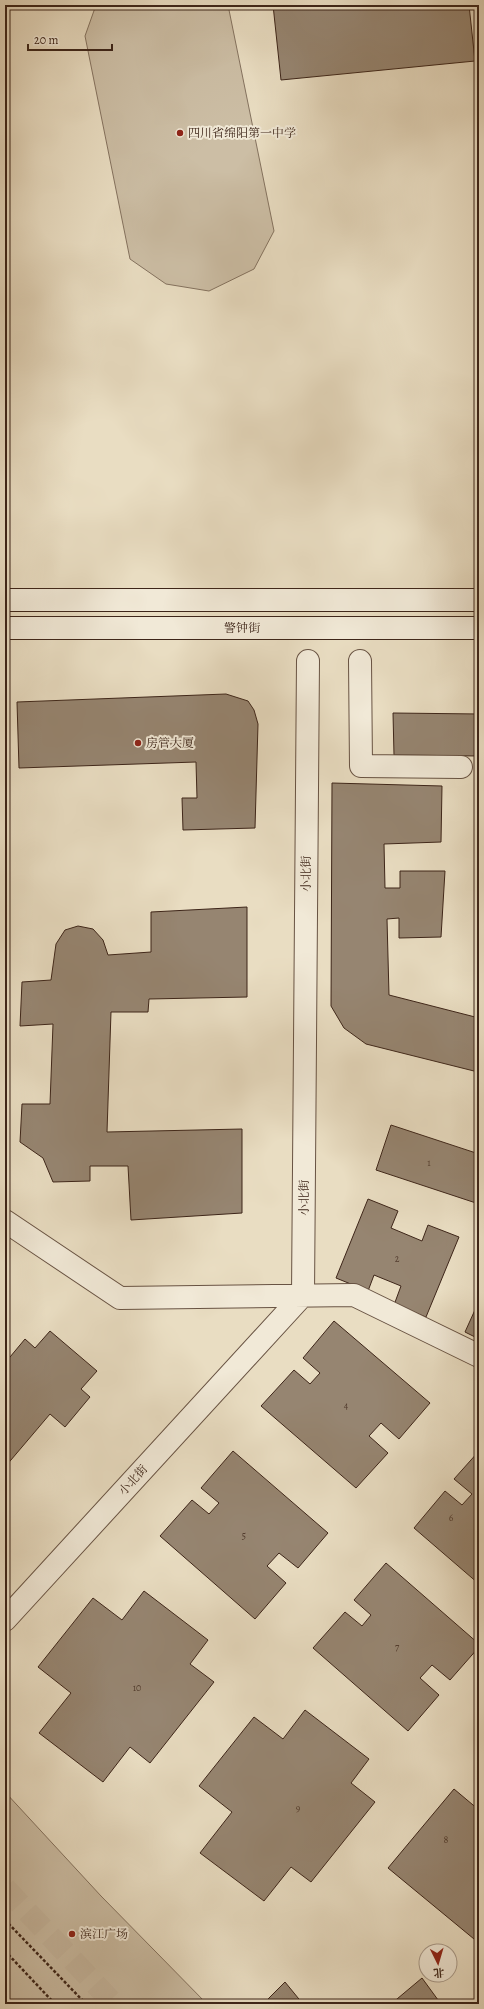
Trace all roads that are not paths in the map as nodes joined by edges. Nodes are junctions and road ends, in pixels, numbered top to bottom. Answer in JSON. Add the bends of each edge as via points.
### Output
{"nodes":[{"id":1,"x":5,"y":600,"type":"edge"},
{"id":2,"x":479,"y":600,"type":"edge"},
{"id":3,"x":5,"y":628,"type":"edge"},
{"id":4,"x":479,"y":628,"type":"edge"},
{"id":5,"x":308,"y":661,"type":"dead end"},
{"id":6,"x":360,"y":661,"type":"dead end"},
{"id":7,"x":461,"y":767,"type":"dead end"},
{"id":8,"x":5,"y":1221,"type":"edge"},
{"id":9,"x":303,"y":1295,"type":"junction"},
{"id":10,"x":479,"y":1356,"type":"edge"},
{"id":11,"x":5,"y":1620,"type":"edge"}],
"edges":[{"from":1,"to":2,"type":"street"},
{"from":3,"to":4,"type":"street","name":"警钟街"},
{"from":5,"to":9,"type":"street","name":"小北街"},
{"from":6,"to":7,"type":"street","via":[[361,766]]},
{"from":8,"to":9,"type":"street","via":[[120,1298]]},
{"from":9,"to":10,"type":"street","via":[[354,1295]]},
{"from":9,"to":11,"type":"street","name":"小北街"}]}
